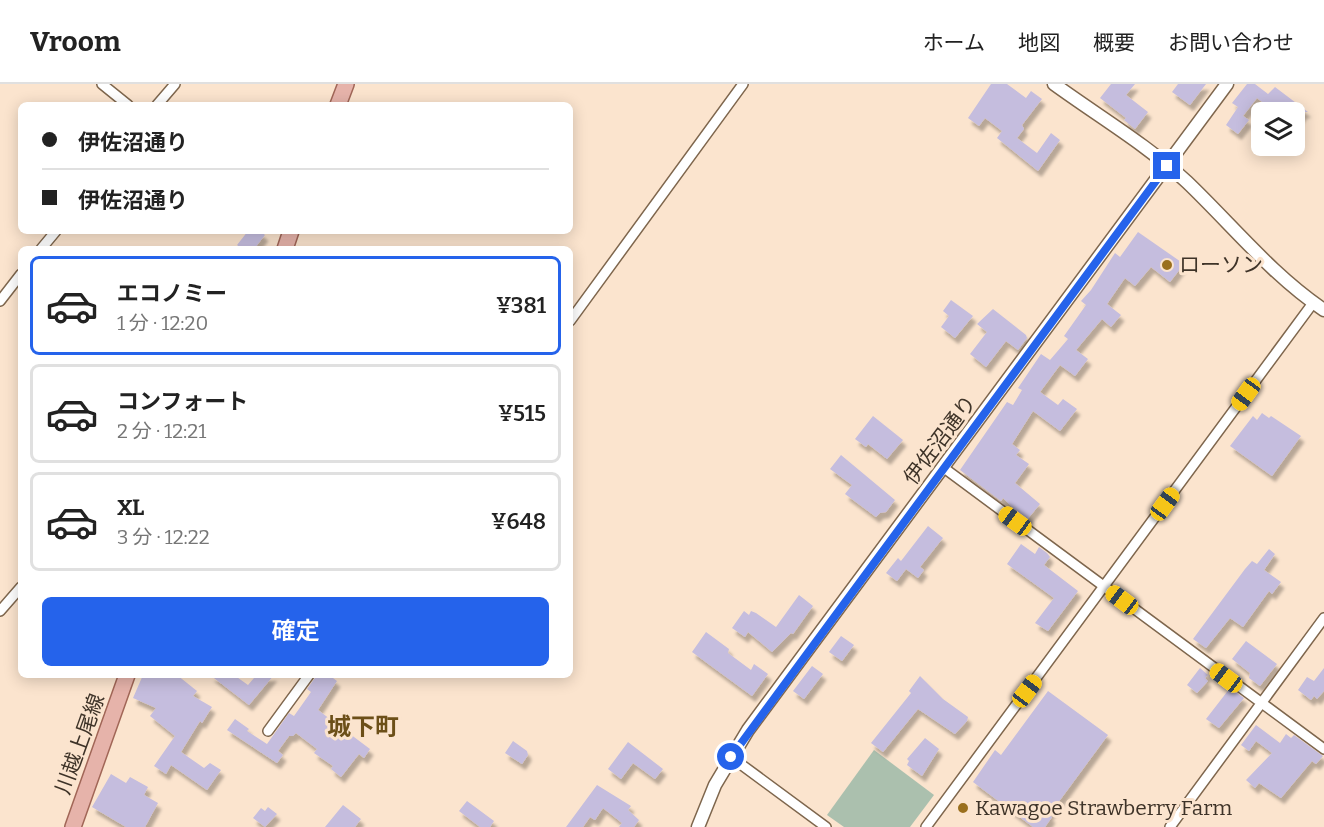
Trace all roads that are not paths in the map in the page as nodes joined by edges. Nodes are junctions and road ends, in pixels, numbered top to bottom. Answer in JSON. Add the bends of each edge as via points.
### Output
{"nodes":[{"id":1,"x":102,"y":84,"type":"edge"},
{"id":2,"x":175,"y":84,"type":"edge"},
{"id":3,"x":346,"y":84,"type":"edge"},
{"id":4,"x":743,"y":84,"type":"edge"},
{"id":5,"x":1054,"y":84,"type":"edge"},
{"id":6,"x":1227,"y":84,"type":"edge"},
{"id":7,"x":124,"y":102,"type":"edge"},
{"id":8,"x":160,"y":102,"type":"edge"},
{"id":9,"x":339,"y":102,"type":"edge"},
{"id":10,"x":1167,"y":166,"type":"junction"},
{"id":11,"x":54,"y":234,"type":"edge"},
{"id":12,"x":44,"y":246,"type":"edge"},
{"id":13,"x":18,"y":278,"type":"edge"},
{"id":14,"x":0,"y":301,"type":"edge"},
{"id":15,"x":1319,"y":306,"type":"edge"},
{"id":16,"x":573,"y":317,"type":"edge"},
{"id":17,"x":944,"y":468,"type":"junction"},
{"id":18,"x":1105,"y":587,"type":"junction"},
{"id":19,"x":18,"y":590,"type":"edge"},
{"id":20,"x":0,"y":611,"type":"edge"},
{"id":21,"x":1324,"y":618,"type":"edge"},
{"id":22,"x":126,"y":678,"type":"edge"},
{"id":23,"x":307,"y":678,"type":"edge"},
{"id":24,"x":1261,"y":704,"type":"junction"},
{"id":25,"x":268,"y":731,"type":"dead end"},
{"id":26,"x":1324,"y":749,"type":"edge"},
{"id":27,"x":731,"y":757,"type":"junction"},
{"id":28,"x":73,"y":827,"type":"edge"},
{"id":29,"x":698,"y":827,"type":"edge"},
{"id":30,"x":826,"y":827,"type":"edge"},
{"id":31,"x":926,"y":827,"type":"edge"},
{"id":32,"x":1170,"y":827,"type":"edge"}],
"edges":[{"from":1,"to":7,"type":"street"},
{"from":2,"to":8,"type":"street"},
{"from":3,"to":9,"type":"main road"},
{"from":4,"to":16,"type":"street"},
{"from":5,"to":10,"type":"street"},
{"from":6,"to":10,"type":"street","name":"伊佐沼通り"},
{"from":10,"to":15,"type":"street"},
{"from":10,"to":17,"type":"street","name":"伊佐沼通り"},
{"from":11,"to":12,"type":"street"},
{"from":13,"to":14,"type":"street"},
{"from":15,"to":18,"type":"street"},
{"from":17,"to":18,"type":"street"},
{"from":17,"to":27,"type":"street","name":"伊佐沼通り"},
{"from":18,"to":24,"type":"street"},
{"from":18,"to":31,"type":"street"},
{"from":19,"to":20,"type":"street"},
{"from":21,"to":24,"type":"street"},
{"from":22,"to":28,"type":"main road","name":"川越上尾線"},
{"from":23,"to":25,"type":"street"},
{"from":24,"to":26,"type":"street"},
{"from":24,"to":32,"type":"street"},
{"from":27,"to":29,"type":"street","name":"伊佐沼通り"},
{"from":27,"to":30,"type":"street"}]}
